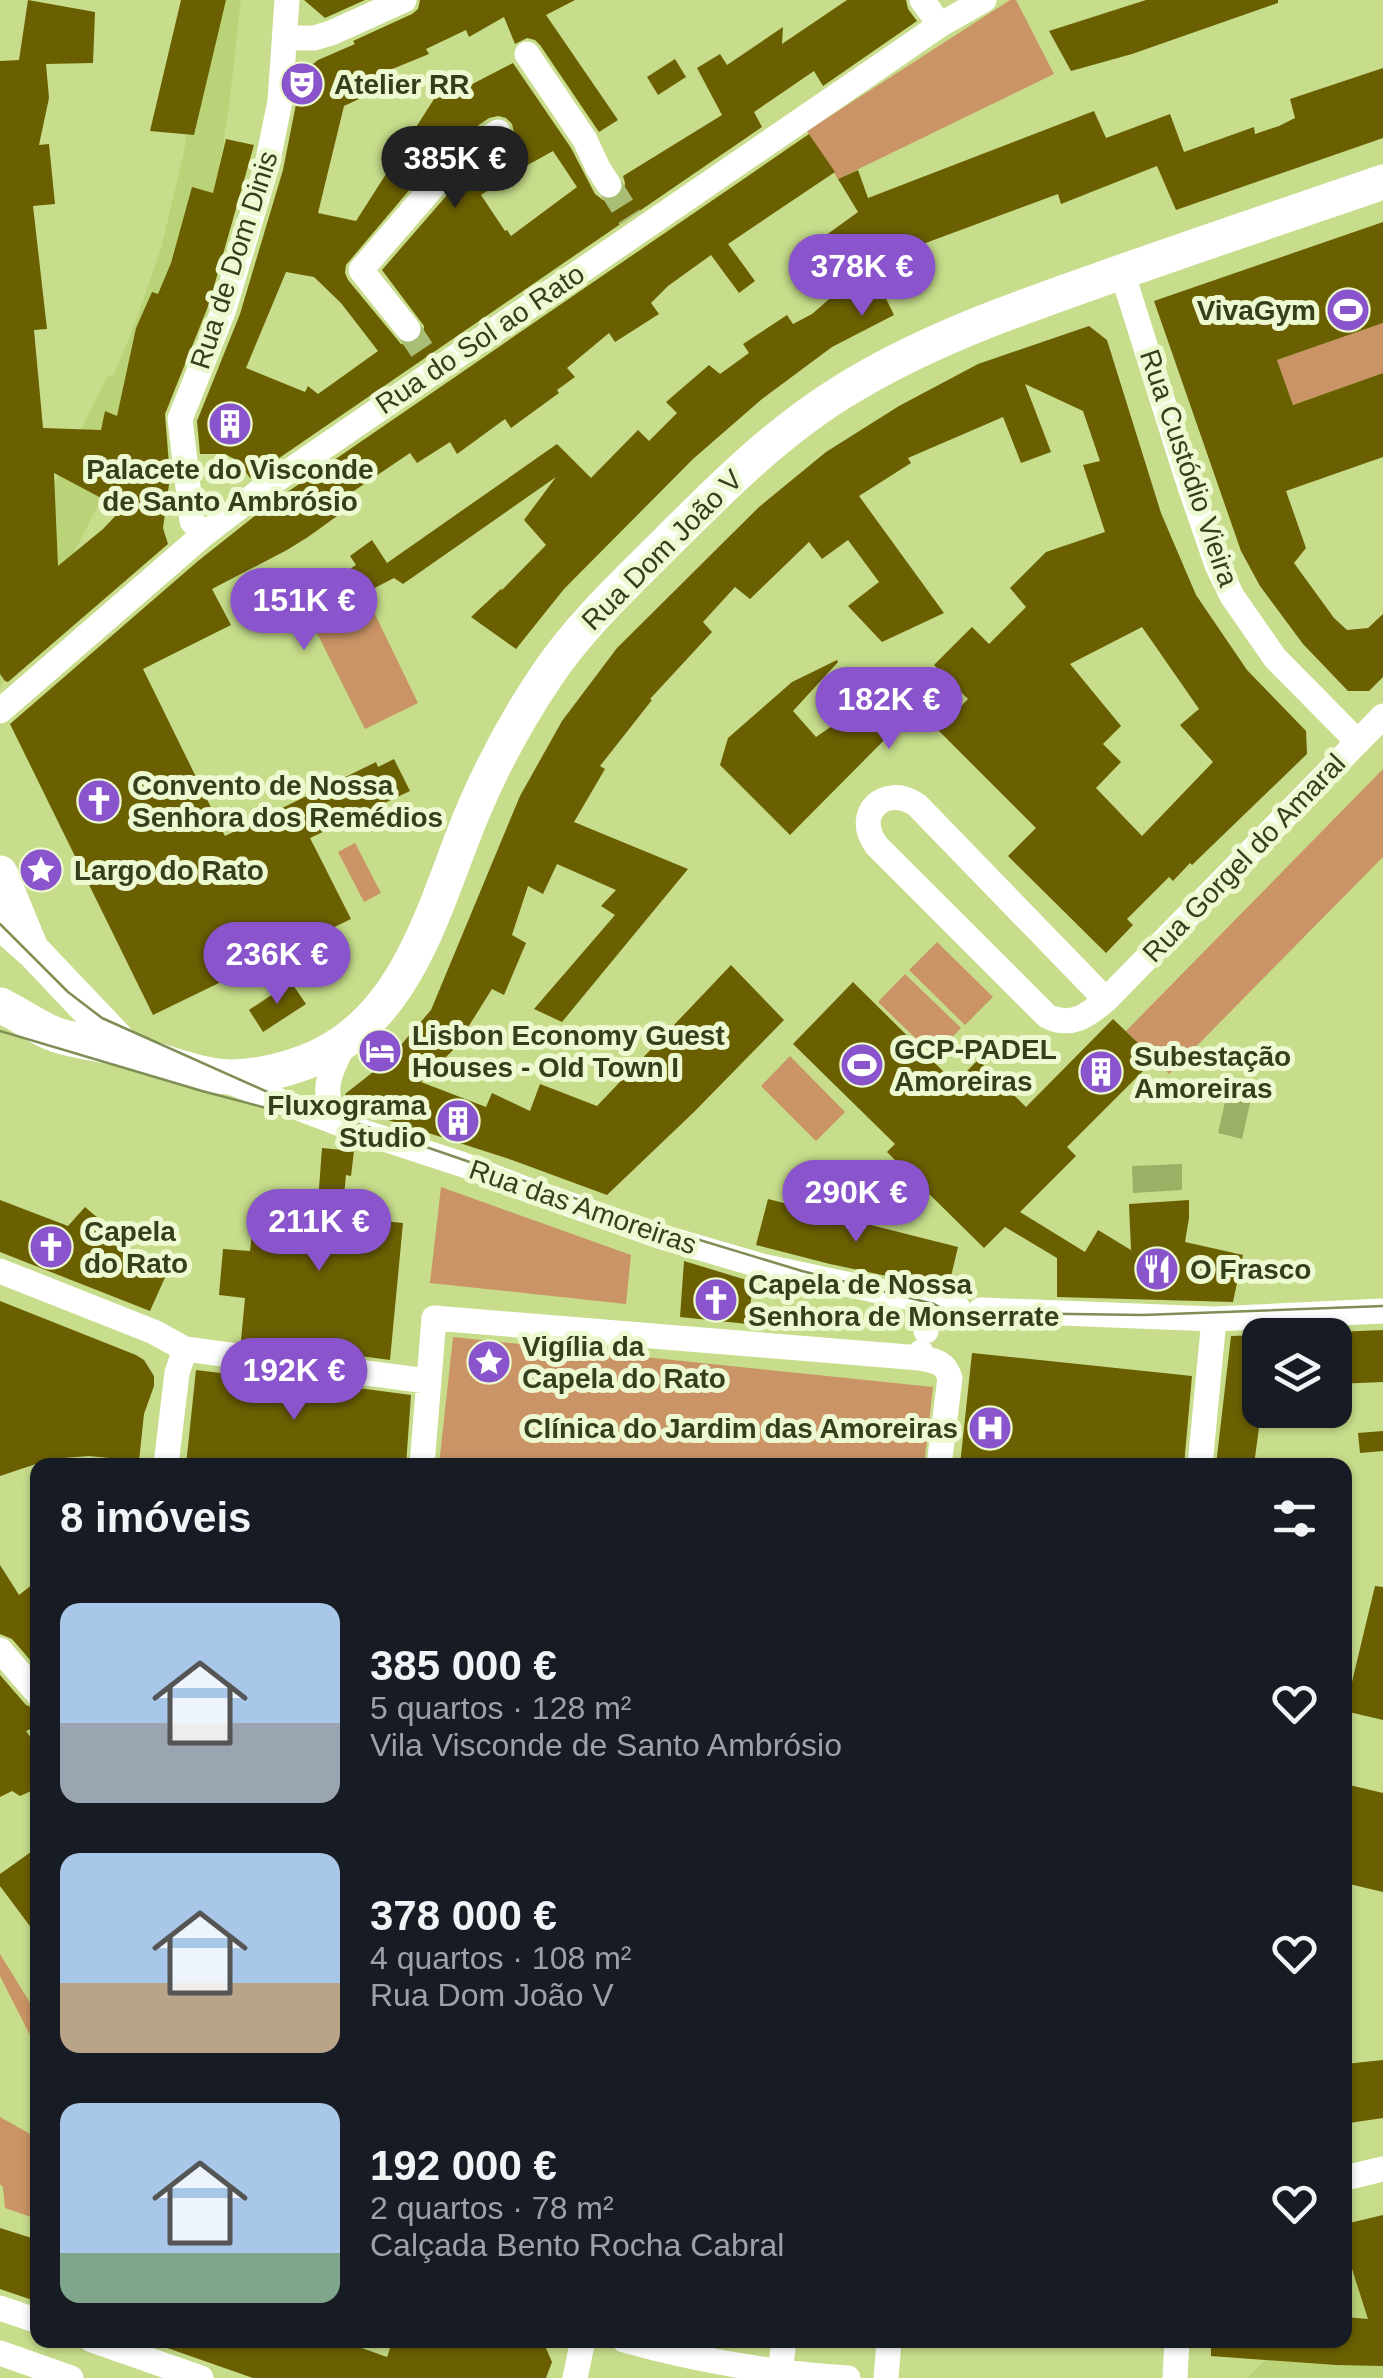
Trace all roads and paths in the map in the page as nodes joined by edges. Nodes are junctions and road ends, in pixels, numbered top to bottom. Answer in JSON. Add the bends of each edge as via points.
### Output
{"nodes":[{"id":1,"x":287,"y":0,"type":"edge"},
{"id":2,"x":404,"y":0,"type":"edge"},
{"id":3,"x":922,"y":0,"type":"edge"},
{"id":4,"x":984,"y":0,"type":"edge"},
{"id":5,"x":940,"y":24,"type":"junction"},
{"id":6,"x":286,"y":38,"type":"junction"},
{"id":7,"x":527,"y":54,"type":"dead end"},
{"id":8,"x":498,"y":132,"type":"dead end"},
{"id":9,"x":1383,"y":182,"type":"edge"},
{"id":10,"x":609,"y":186,"type":"tunnel mouth"},
{"id":11,"x":1122,"y":272,"type":"junction"},
{"id":12,"x":408,"y":329,"type":"tunnel mouth"},
{"id":13,"x":203,"y":535,"type":"junction"},
{"id":14,"x":0,"y":711,"type":"edge"},
{"id":15,"x":1383,"y":716,"type":"edge"},
{"id":16,"x":1358,"y":742,"type":"junction"},
{"id":17,"x":0,"y":874,"type":"edge"},
{"id":18,"x":0,"y":922,"type":"edge"},
{"id":19,"x":33,"y":951,"type":"junction"},
{"id":20,"x":1106,"y":1000,"type":"junction"},
{"id":21,"x":5,"y":1005,"type":"edge"},
{"id":22,"x":346,"y":1040,"type":"junction"},
{"id":23,"x":126,"y":1050,"type":"junction"},
{"id":24,"x":216,"y":1077,"type":"junction"},
{"id":25,"x":351,"y":1128,"type":"junction"},
{"id":26,"x":0,"y":1271,"type":"edge"},
{"id":27,"x":930,"y":1301,"type":"junction"},
{"id":28,"x":1383,"y":1311,"type":"edge"},
{"id":29,"x":1214,"y":1319,"type":"junction"},
{"id":30,"x":923,"y":1347,"type":"junction"},
{"id":31,"x":185,"y":1349,"type":"junction"},
{"id":32,"x":428,"y":1381,"type":"junction"},
{"id":33,"x":167,"y":1458,"type":"edge"},
{"id":34,"x":422,"y":1458,"type":"edge"},
{"id":35,"x":940,"y":1458,"type":"edge"},
{"id":36,"x":1201,"y":1458,"type":"edge"},
{"id":37,"x":0,"y":1650,"type":"edge"},
{"id":38,"x":30,"y":1685,"type":"edge"},
{"id":39,"x":1383,"y":2169,"type":"edge"},
{"id":40,"x":1352,"y":2176,"type":"edge"},
{"id":41,"x":0,"y":2308,"type":"edge"},
{"id":42,"x":30,"y":2318,"type":"edge"},
{"id":43,"x":115,"y":2348,"type":"edge"},
{"id":44,"x":581,"y":2348,"type":"edge"},
{"id":45,"x":652,"y":2348,"type":"edge"},
{"id":46,"x":783,"y":2348,"type":"edge"},
{"id":47,"x":888,"y":2348,"type":"edge"},
{"id":48,"x":1177,"y":2348,"type":"edge"},
{"id":49,"x":0,"y":2353,"type":"edge"},
{"id":50,"x":780,"y":2374,"type":"junction"},
{"id":51,"x":71,"y":2378,"type":"edge"},
{"id":52,"x":200,"y":2378,"type":"edge"},
{"id":53,"x":575,"y":2378,"type":"edge"},
{"id":54,"x":848,"y":2378,"type":"edge"},
{"id":55,"x":886,"y":2378,"type":"edge"},
{"id":56,"x":1175,"y":2378,"type":"edge"}],
"edges":[{"from":1,"to":6,"type":"street","name":"Rua de Dom Dinis"},
{"from":2,"to":6,"type":"street","via":[[330,33]]},
{"from":3,"to":5,"type":"street"},
{"from":4,"to":5,"type":"street","name":"Rua do Sol ao Rato"},
{"from":5,"to":13,"type":"street","name":"Rua do Sol ao Rato","via":[[432,364]]},
{"from":6,"to":13,"type":"street","name":"Rua de Dom Dinis","via":[[280,101],[250,228],[180,419],[192,521]]},
{"from":7,"to":10,"type":"street"},
{"from":8,"to":12,"type":"street","via":[[456,160],[361,270]]},
{"from":9,"to":11,"type":"main road","name":"Rua Dom João V"},
{"from":11,"to":16,"type":"street","name":"Rua Custódio Vieira","via":[[1232,596],[1275,658]]},
{"from":11,"to":22,"type":"main road","name":"Rua Dom João V","via":[[982,321],[891,363],[798,422],[702,506],[549,672],[494,765],[417,950],[382,1008]]},
{"from":13,"to":14,"type":"street","name":"Rua do Sol ao Rato"},
{"from":15,"to":16,"type":"street","name":"Rua Gorgel do Amaral"},
{"from":16,"to":20,"type":"street","name":"Rua Gorgel do Amaral"},
{"from":17,"to":19,"type":"main road"},
{"from":18,"to":19,"type":"main road"},
{"from":19,"to":23,"type":"main road"},
{"from":20,"to":20,"type":"street","name":"Rua Gorgel do Amaral","via":[[917,804],[897,796],[875,806],[868,836],[1046,1016],[1072,1021]]},
{"from":21,"to":23,"type":"main road","name":"Rua Dom João V","via":[[50,1032]]},
{"from":22,"to":24,"type":"main road","name":"Rua Dom João V","via":[[300,1065]]},
{"from":22,"to":25,"type":"street","via":[[328,1089],[334,1111]]},
{"from":23,"to":24,"type":"main road","name":"Rua Dom João V"},
{"from":24,"to":25,"type":"street","name":"Rua das Amoreiras"},
{"from":25,"to":27,"type":"street","name":"Rua das Amoreiras","via":[[659,1236],[762,1266]]},
{"from":26,"to":31,"type":"street"},
{"from":27,"to":29,"type":"street","name":"Rua das Amoreiras","via":[[969,1309]]},
{"from":27,"to":30,"type":"street"},
{"from":28,"to":29,"type":"street","name":"Rua das Amoreiras"},
{"from":29,"to":36,"type":"street"},
{"from":30,"to":32,"type":"street","via":[[434,1318]]},
{"from":30,"to":35,"type":"street","via":[[950,1378]]},
{"from":31,"to":32,"type":"street"},
{"from":31,"to":33,"type":"street"},
{"from":32,"to":34,"type":"street"},
{"from":37,"to":38,"type":"street"},
{"from":39,"to":40,"type":"street"},
{"from":41,"to":42,"type":"street"},
{"from":43,"to":52,"type":"street"},
{"from":44,"to":53,"type":"street"},
{"from":45,"to":50,"type":"street"},
{"from":46,"to":50,"type":"street"},
{"from":47,"to":55,"type":"street"},
{"from":48,"to":56,"type":"street"},
{"from":49,"to":51,"type":"street"},
{"from":50,"to":54,"type":"street"}]}
